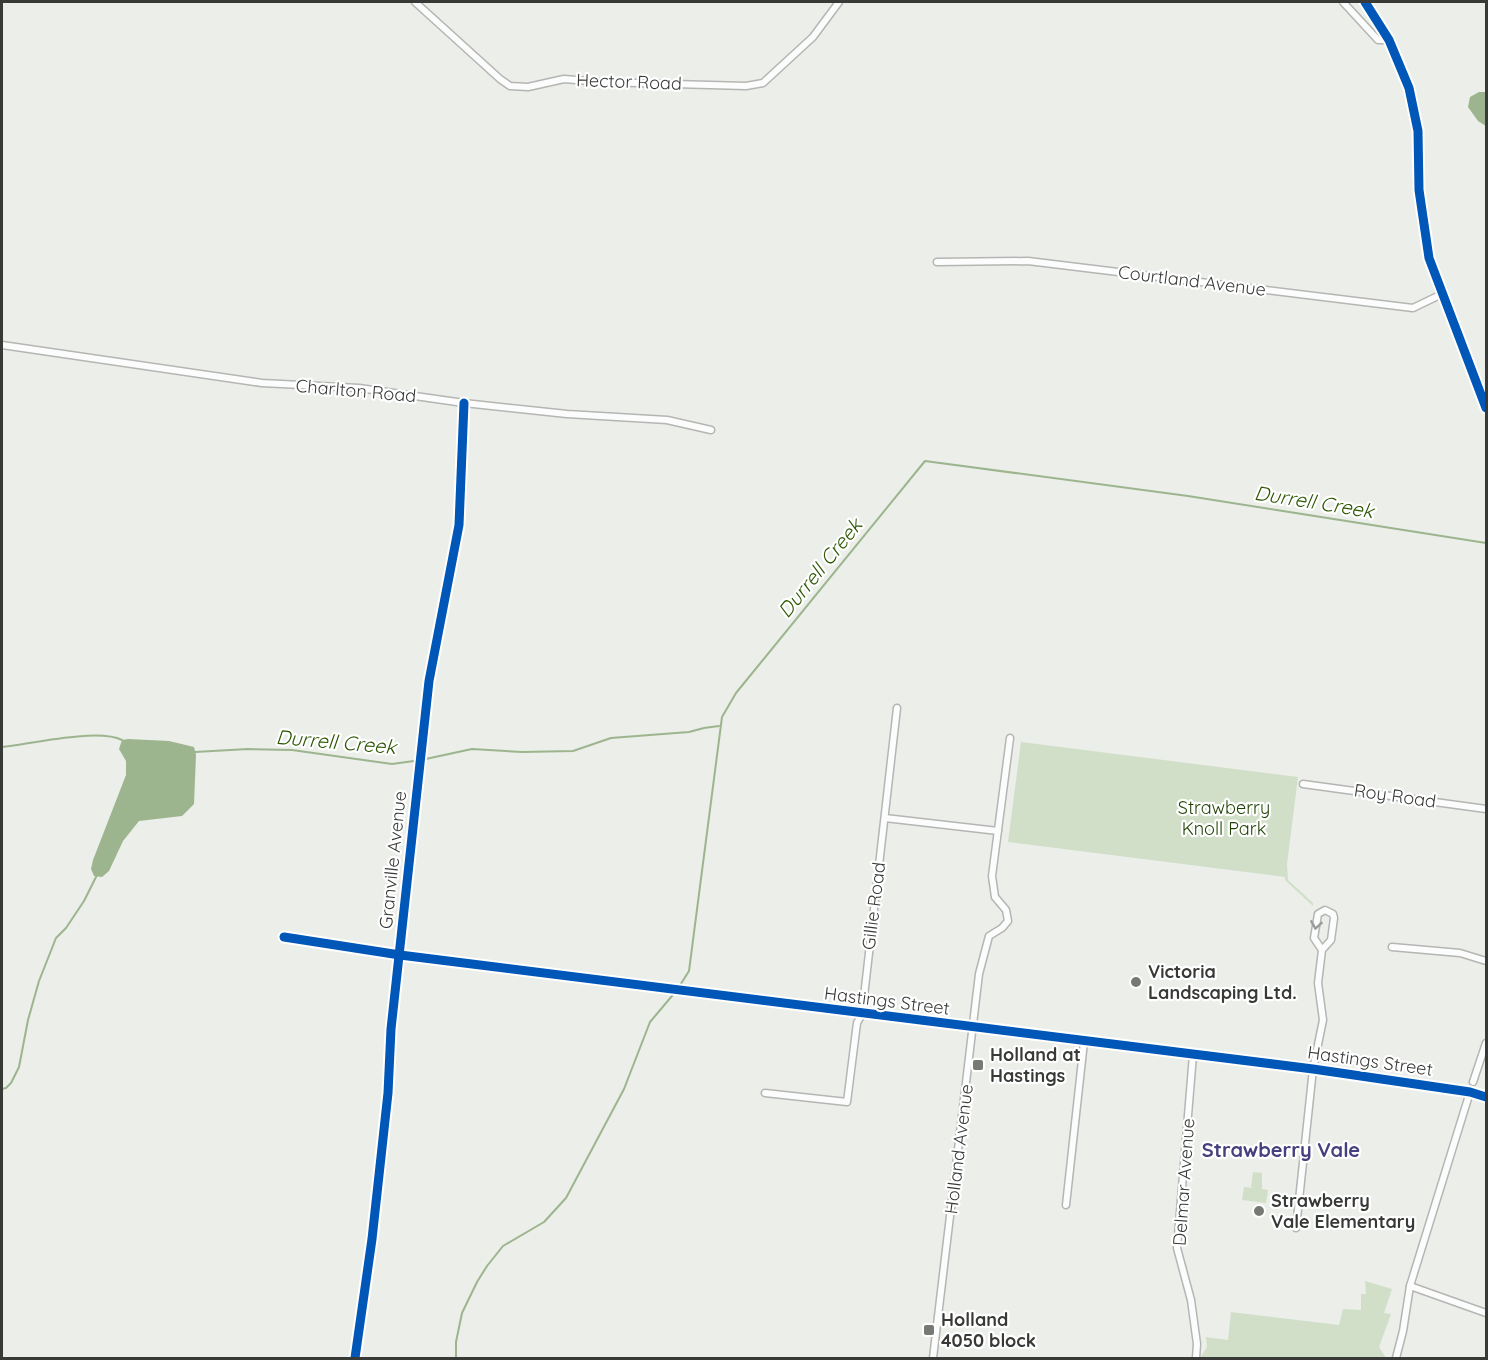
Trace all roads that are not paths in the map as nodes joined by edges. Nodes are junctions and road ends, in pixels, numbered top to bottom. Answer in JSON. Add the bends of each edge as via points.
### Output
{"nodes":[{"id":1,"x":415,"y":2,"type":"edge"},
{"id":2,"x":839,"y":2,"type":"edge"},
{"id":3,"x":1343,"y":2,"type":"edge"},
{"id":4,"x":1365,"y":2,"type":"edge"},
{"id":5,"x":1389,"y":40,"type":"junction"},
{"id":6,"x":937,"y":262,"type":"dead end"},
{"id":7,"x":1442,"y":294,"type":"junction"},
{"id":8,"x":2,"y":345,"type":"edge"},
{"id":9,"x":464,"y":403,"type":"junction"},
{"id":10,"x":1486,"y":408,"type":"edge"},
{"id":11,"x":711,"y":430,"type":"dead end"},
{"id":12,"x":897,"y":708,"type":"dead end"},
{"id":13,"x":1010,"y":738,"type":"dead end"},
{"id":14,"x":1303,"y":784,"type":"dead end"},
{"id":15,"x":1486,"y":809,"type":"edge"},
{"id":16,"x":885,"y":819,"type":"junction"},
{"id":17,"x":998,"y":831,"type":"junction"},
{"id":18,"x":284,"y":937,"type":"dead end"},
{"id":19,"x":1392,"y":947,"type":"dead end"},
{"id":20,"x":1322,"y":950,"type":"junction"},
{"id":21,"x":400,"y":955,"type":"junction"},
{"id":22,"x":1486,"y":961,"type":"edge"},
{"id":23,"x":862,"y":1014,"type":"junction"},
{"id":24,"x":974,"y":1028,"type":"junction"},
{"id":25,"x":1084,"y":1042,"type":"junction"},
{"id":26,"x":1486,"y":1044,"type":"edge"},
{"id":27,"x":1193,"y":1055,"type":"junction"},
{"id":28,"x":1313,"y":1069,"type":"junction"},
{"id":29,"x":1473,"y":1082,"type":"dead end"},
{"id":30,"x":1470,"y":1092,"type":"junction"},
{"id":31,"x":765,"y":1093,"type":"dead end"},
{"id":32,"x":1486,"y":1097,"type":"edge"},
{"id":33,"x":1066,"y":1205,"type":"dead end"},
{"id":34,"x":1296,"y":1228,"type":"dead end"},
{"id":35,"x":1410,"y":1286,"type":"junction"},
{"id":36,"x":1486,"y":1313,"type":"edge"},
{"id":37,"x":355,"y":1359,"type":"edge"},
{"id":38,"x":933,"y":1359,"type":"edge"},
{"id":39,"x":1196,"y":1359,"type":"edge"},
{"id":40,"x":1396,"y":1359,"type":"edge"}],
"edges":[{"from":1,"to":2,"type":"street","name":"Hector Road","via":[[500,80],[510,86],[528,87],[564,80],[746,86],[763,83],[813,37]]},
{"from":3,"to":5,"type":"street","via":[[1378,40]]},
{"from":4,"to":5,"type":"main road"},
{"from":5,"to":7,"type":"main road","via":[[1409,88],[1418,131],[1425,235]]},
{"from":6,"to":7,"type":"street","name":"Courtland Avenue","via":[[1028,261],[1413,308]]},
{"from":7,"to":10,"type":"main road"},
{"from":8,"to":9,"type":"street","name":"Charlton Road","via":[[262,383],[359,388]]},
{"from":9,"to":11,"type":"street","name":"Charlton Road","via":[[667,420]]},
{"from":9,"to":21,"type":"street","name":"Granville Avenue","via":[[459,525],[429,681]]},
{"from":12,"to":16,"type":"street","name":"Gillie Road"},
{"from":13,"to":17,"type":"street","name":"Holland Avenue"},
{"from":14,"to":15,"type":"street","name":"Roy Road"},
{"from":16,"to":17,"type":"street"},
{"from":16,"to":23,"type":"street","name":"Gillie Road"},
{"from":17,"to":24,"type":"street","name":"Holland Avenue","via":[[992,876],[994,897],[1006,910],[1008,921],[989,936],[986,944]]},
{"from":18,"to":21,"type":"street","name":"Hastings Street"},
{"from":19,"to":22,"type":"street","via":[[1460,953]]},
{"from":20,"to":20,"type":"street","one_way":true,"via":[[1331,940],[1334,918],[1325,910],[1318,914],[1314,938]]},
{"from":20,"to":28,"type":"street","via":[[1317,982],[1323,1020]]},
{"from":21,"to":23,"type":"street","name":"Hastings Street"},
{"from":21,"to":37,"type":"street","name":"Granville Avenue","via":[[372,1239]]},
{"from":23,"to":24,"type":"street","name":"Hastings Street"},
{"from":23,"to":31,"type":"street","name":"Gillie Road","via":[[857,1023],[847,1102]]},
{"from":24,"to":25,"type":"street","name":"Hastings Street"},
{"from":24,"to":38,"type":"street","name":"Holland Avenue"},
{"from":25,"to":27,"type":"street","name":"Hastings Street"},
{"from":25,"to":33,"type":"street"},
{"from":26,"to":29,"type":"street"},
{"from":27,"to":28,"type":"street","name":"Hastings Street"},
{"from":27,"to":39,"type":"street","name":"Delmar Avenue","via":[[1177,1248],[1191,1300]]},
{"from":28,"to":30,"type":"street","name":"Hastings Street"},
{"from":28,"to":34,"type":"street"},
{"from":30,"to":32,"type":"street","name":"Hastings Street"},
{"from":30,"to":35,"type":"street"},
{"from":35,"to":36,"type":"street"},
{"from":35,"to":40,"type":"street"}]}
